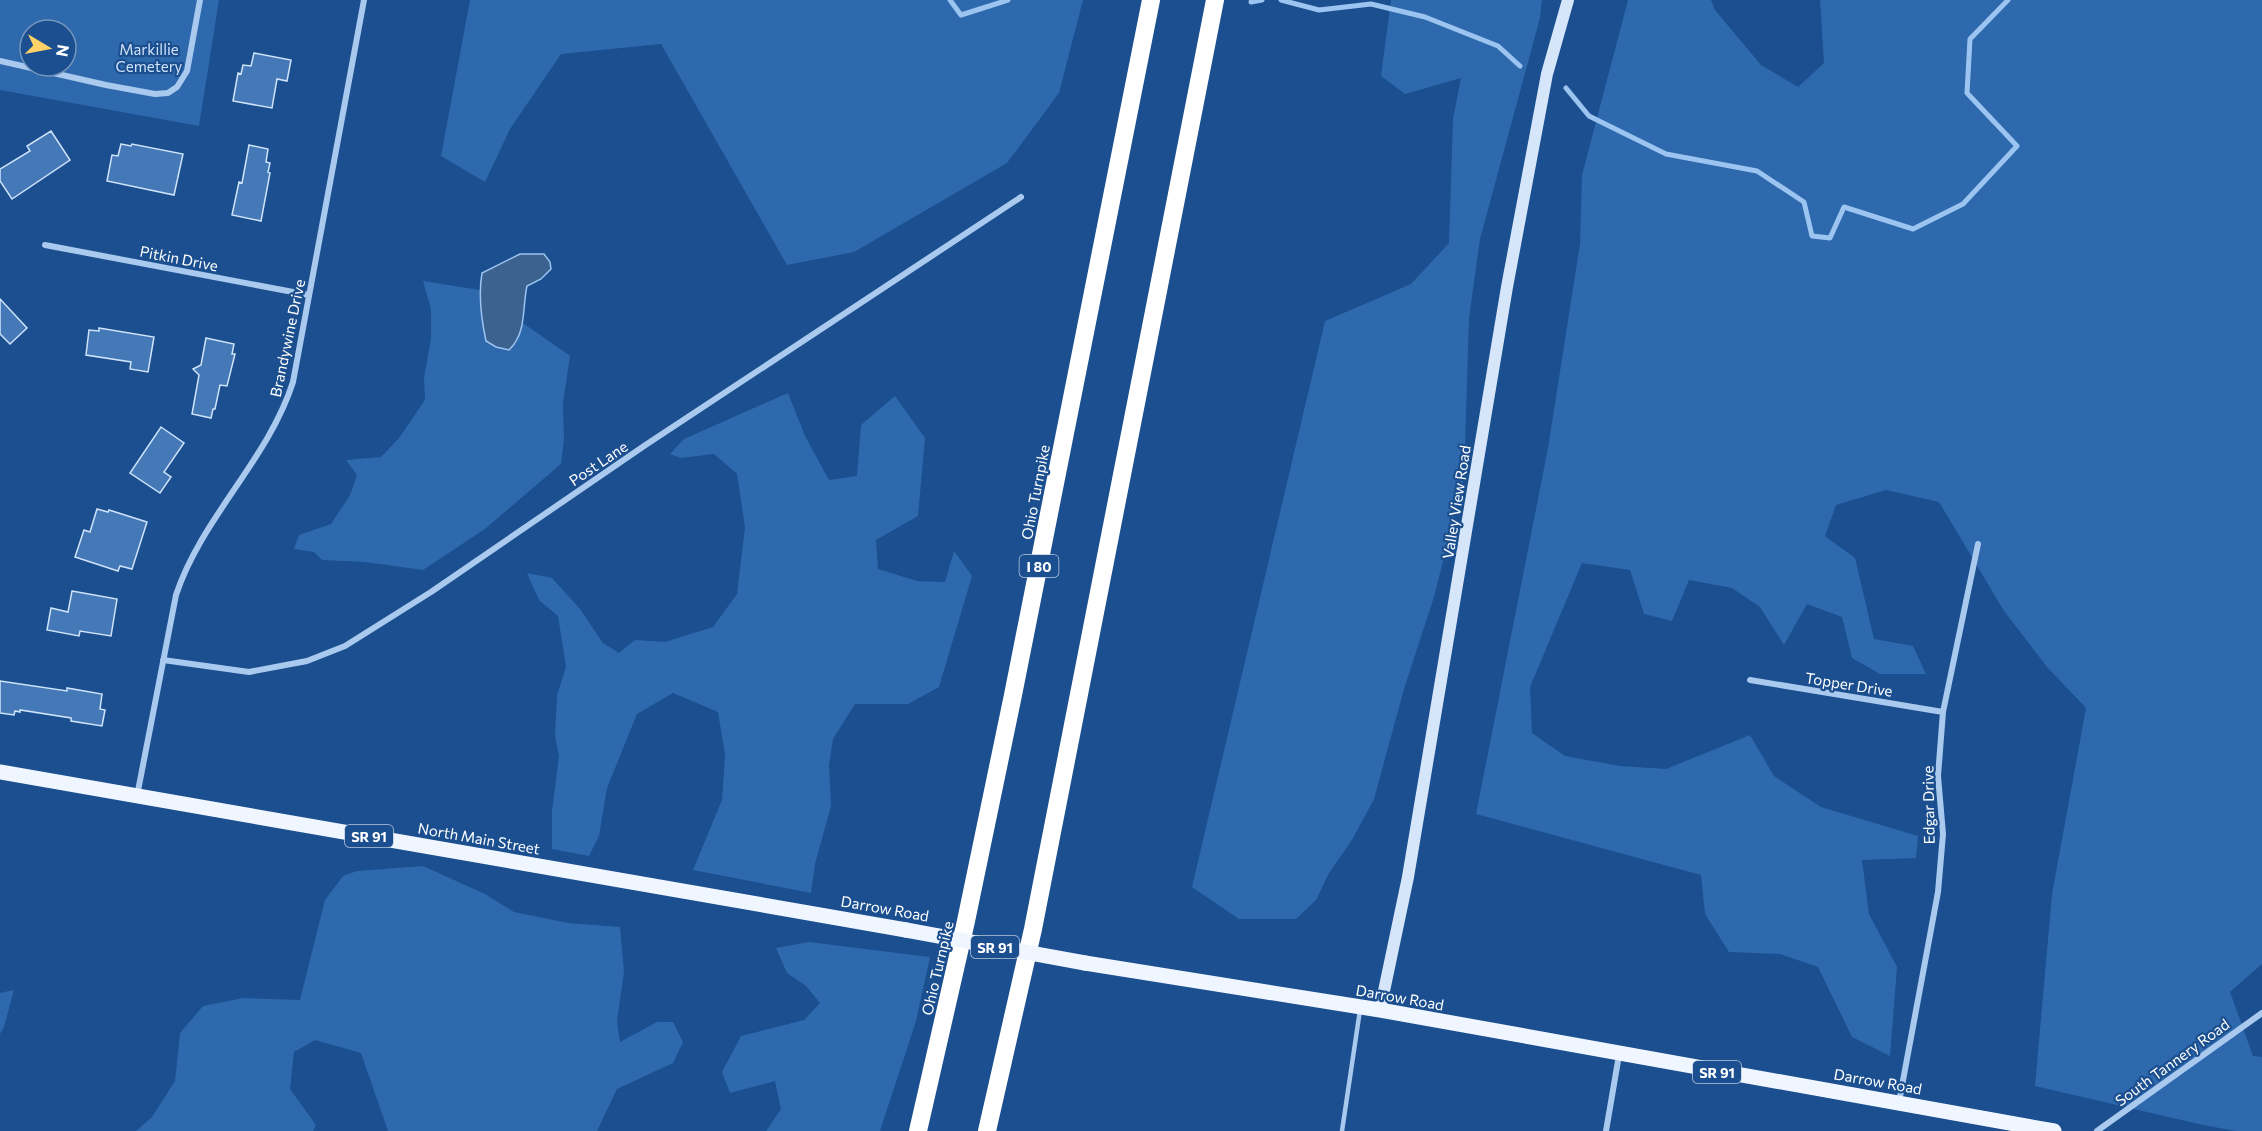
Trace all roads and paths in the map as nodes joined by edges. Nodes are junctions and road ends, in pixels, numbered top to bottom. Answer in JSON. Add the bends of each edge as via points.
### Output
{"nodes":[{"id":1,"x":200,"y":0,"type":"edge"},
{"id":2,"x":364,"y":0,"type":"edge"},
{"id":3,"x":1151,"y":0,"type":"edge"},
{"id":4,"x":1215,"y":0,"type":"edge"},
{"id":5,"x":1568,"y":0,"type":"edge"},
{"id":6,"x":0,"y":61,"type":"edge"},
{"id":7,"x":1021,"y":197,"type":"dead end"},
{"id":8,"x":45,"y":245,"type":"dead end"},
{"id":9,"x":309,"y":295,"type":"junction"},
{"id":10,"x":1978,"y":544,"type":"dead end"},
{"id":11,"x":163,"y":660,"type":"junction"},
{"id":12,"x":1750,"y":680,"type":"dead end"},
{"id":13,"x":1943,"y":712,"type":"junction"},
{"id":14,"x":0,"y":772,"type":"edge"},
{"id":15,"x":137,"y":796,"type":"junction"},
{"id":16,"x":739,"y":900,"type":"joint"},
{"id":17,"x":1361,"y":1007,"type":"junction"},
{"id":18,"x":1380,"y":1010,"type":"junction"},
{"id":19,"x":2262,"y":1013,"type":"edge"},
{"id":20,"x":1619,"y":1054,"type":"junction"},
{"id":21,"x":1899,"y":1103,"type":"junction"},
{"id":22,"x":918,"y":1131,"type":"edge"},
{"id":23,"x":987,"y":1131,"type":"edge"},
{"id":24,"x":1342,"y":1131,"type":"edge"},
{"id":25,"x":1606,"y":1131,"type":"edge"},
{"id":26,"x":2054,"y":1131,"type":"edge"},
{"id":27,"x":2097,"y":1131,"type":"edge"}],
"edges":[{"from":1,"to":6,"type":"street","via":[[187,71],[168,93],[115,87]]},
{"from":2,"to":9,"type":"street","name":"Brandywine Drive"},
{"from":3,"to":22,"type":"highway","name":"Ohio Turnpike","number":"I 80","via":[[1013,695]]},
{"from":4,"to":23,"type":"highway","via":[[1033,929]]},
{"from":5,"to":18,"type":"main road","name":"Valley View Road","via":[[1547,74],[1507,287],[1408,877]]},
{"from":7,"to":11,"type":"street","name":"Post Lane","via":[[345,646],[308,661],[249,672]]},
{"from":8,"to":9,"type":"street","name":"Pitkin Drive"},
{"from":9,"to":11,"type":"street","name":"Brandywine Drive","via":[[285,406],[261,451],[183,572]]},
{"from":10,"to":13,"type":"street","name":"Edgar Drive"},
{"from":11,"to":15,"type":"street","name":"Brandywine Drive"},
{"from":12,"to":13,"type":"street","name":"Topper Drive"},
{"from":13,"to":21,"type":"street","name":"Edgar Drive","via":[[1938,776],[1943,834],[1938,892]]},
{"from":14,"to":15,"type":"main road","name":"North Main Street","number":"SR 91"},
{"from":15,"to":16,"type":"main road","name":"North Main Street","number":"SR 91"},
{"from":16,"to":17,"type":"main road","name":"Darrow Road","number":"SR 91","bridge":true,"via":[[1085,963]]},
{"from":17,"to":18,"type":"main road","name":"Darrow Road","number":"SR 91"},
{"from":17,"to":24,"type":"lane"},
{"from":18,"to":20,"type":"main road","name":"Darrow Road","number":"SR 91"},
{"from":19,"to":27,"type":"street","name":"South Tannery Road"},
{"from":20,"to":21,"type":"main road","name":"Darrow Road","number":"SR 91"},
{"from":20,"to":25,"type":"street"},
{"from":21,"to":26,"type":"main road","name":"Darrow Road","number":"SR 91"}]}
